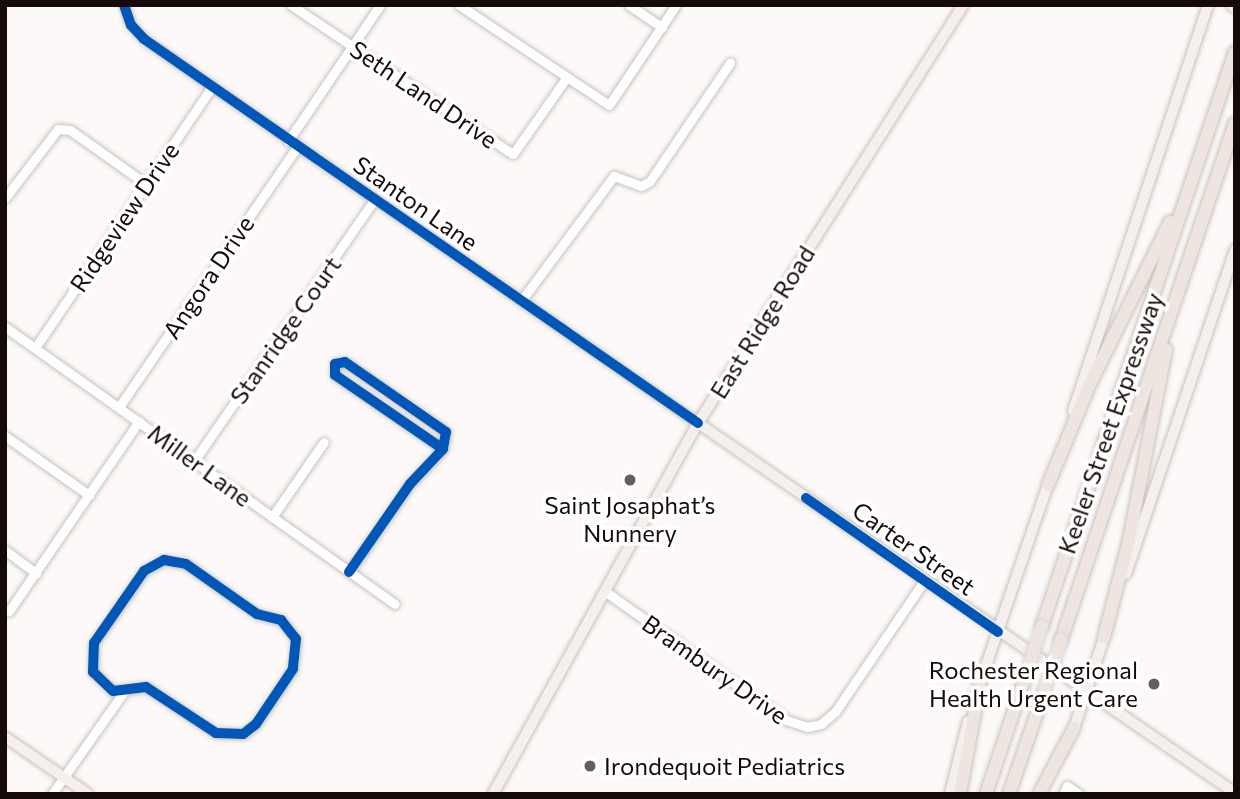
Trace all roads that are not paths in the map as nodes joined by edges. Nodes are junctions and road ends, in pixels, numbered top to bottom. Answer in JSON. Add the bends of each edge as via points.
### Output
{"nodes":[{"id":1,"x":124,"y":5,"type":"edge"},
{"id":2,"x":291,"y":5,"type":"edge"},
{"id":3,"x":380,"y":5,"type":"edge"},
{"id":4,"x":459,"y":5,"type":"edge"},
{"id":5,"x":629,"y":5,"type":"edge"},
{"id":6,"x":676,"y":5,"type":"edge"},
{"id":7,"x":963,"y":5,"type":"edge"},
{"id":8,"x":1208,"y":5,"type":"edge"},
{"id":9,"x":662,"y":27,"type":"junction"},
{"id":10,"x":352,"y":46,"type":"junction"},
{"id":11,"x":1235,"y":52,"type":"edge"},
{"id":12,"x":730,"y":63,"type":"dead end"},
{"id":13,"x":566,"y":77,"type":"junction"},
{"id":14,"x":212,"y":87,"type":"junction"},
{"id":15,"x":1214,"y":115,"type":"junction"},
{"id":16,"x":1235,"y":123,"type":"edge"},
{"id":17,"x":288,"y":141,"type":"junction"},
{"id":18,"x":297,"y":147,"type":"junction"},
{"id":19,"x":146,"y":184,"type":"junction"},
{"id":20,"x":5,"y":198,"type":"edge"},
{"id":21,"x":375,"y":199,"type":"junction"},
{"id":22,"x":1209,"y":201,"type":"junction"},
{"id":23,"x":1235,"y":250,"type":"edge"},
{"id":24,"x":521,"y":301,"type":"junction"},
{"id":25,"x":5,"y":327,"type":"edge"},
{"id":26,"x":35,"y":348,"type":"junction"},
{"id":27,"x":119,"y":407,"type":"junction"},
{"id":28,"x":139,"y":421,"type":"junction"},
{"id":29,"x":698,"y":423,"type":"junction"},
{"id":30,"x":5,"y":436,"type":"edge"},
{"id":31,"x":324,"y":442,"type":"dead end"},
{"id":32,"x":443,"y":449,"type":"junction"},
{"id":33,"x":194,"y":461,"type":"junction"},
{"id":34,"x":1048,"y":485,"type":"junction"},
{"id":35,"x":89,"y":495,"type":"junction"},
{"id":36,"x":272,"y":516,"type":"junction"},
{"id":37,"x":5,"y":550,"type":"edge"},
{"id":38,"x":349,"y":572,"type":"junction"},
{"id":39,"x":36,"y":573,"type":"junction"},
{"id":40,"x":924,"y":581,"type":"junction"},
{"id":41,"x":606,"y":592,"type":"junction"},
{"id":42,"x":395,"y":604,"type":"dead end"},
{"id":43,"x":9,"y":611,"type":"dead end"},
{"id":44,"x":998,"y":632,"type":"junction"},
{"id":45,"x":1104,"y":637,"type":"junction"},
{"id":46,"x":981,"y":683,"type":"junction"},
{"id":47,"x":1086,"y":692,"type":"junction"},
{"id":48,"x":123,"y":693,"type":"junction"},
{"id":49,"x":1074,"y":727,"type":"junction"},
{"id":50,"x":5,"y":737,"type":"edge"},
{"id":51,"x":64,"y":777,"type":"junction"},
{"id":52,"x":1065,"y":790,"type":"edge"},
{"id":53,"x":1235,"y":793,"type":"edge"},
{"id":54,"x":52,"y":794,"type":"edge"},
{"id":55,"x":88,"y":794,"type":"edge"},
{"id":56,"x":493,"y":794,"type":"edge"},
{"id":57,"x":950,"y":794,"type":"edge"},
{"id":58,"x":960,"y":794,"type":"edge"},
{"id":59,"x":985,"y":794,"type":"edge"},
{"id":60,"x":1009,"y":794,"type":"edge"},
{"id":61,"x":1039,"y":794,"type":"edge"},
{"id":62,"x":1045,"y":794,"type":"edge"},
{"id":63,"x":1079,"y":794,"type":"edge"}],
"edges":[{"from":1,"to":14,"type":"street","name":"Stanton Lane","via":[[131,25],[144,39]]},
{"from":2,"to":10,"type":"street","name":"Seth Land Drive"},
{"from":3,"to":10,"type":"street"},
{"from":4,"to":13,"type":"street"},
{"from":5,"to":9,"type":"street"},
{"from":6,"to":9,"type":"street"},
{"from":7,"to":29,"type":"main road","name":"East Ridge Road"},
{"from":8,"to":34,"type":"main road"},
{"from":9,"to":13,"type":"street","via":[[609,105]]},
{"from":10,"to":13,"type":"street","name":"Seth Land Drive","via":[[513,154]]},
{"from":10,"to":17,"type":"street"},
{"from":11,"to":15,"type":"highway","name":"Keeler Street Expressway"},
{"from":12,"to":24,"type":"street","via":[[650,181],[640,186],[614,176]]},
{"from":14,"to":17,"type":"street","name":"Stanton Lane"},
{"from":14,"to":19,"type":"street","name":"Ridgeview Drive"},
{"from":15,"to":34,"type":"highway","via":[[1162,241],[1089,386]]},
{"from":15,"to":59,"type":"highway","name":"Keeler Street Expressway","bridge":true},
{"from":16,"to":22,"type":"highway","name":"Keeler Street Expressway"},
{"from":17,"to":18,"type":"street","name":"Stanton Lane"},
{"from":18,"to":21,"type":"street","name":"Stanton Lane"},
{"from":18,"to":27,"type":"street","name":"Angora Drive"},
{"from":19,"to":20,"type":"street","via":[[70,131],[58,129]]},
{"from":19,"to":26,"type":"street","name":"Ridgeview Drive"},
{"from":21,"to":24,"type":"street","name":"Stanton Lane"},
{"from":21,"to":33,"type":"street","name":"Stanridge Court"},
{"from":22,"to":45,"type":"highway","via":[[1160,375],[1129,540]]},
{"from":22,"to":60,"type":"highway","name":"Keeler Street Expressway","bridge":true},
{"from":23,"to":45,"type":"main road"},
{"from":24,"to":29,"type":"street","name":"Stanton Lane"},
{"from":25,"to":26,"type":"street","name":"Miller Lane"},
{"from":26,"to":27,"type":"street","name":"Miller Lane"},
{"from":27,"to":28,"type":"street","name":"Miller Lane"},
{"from":28,"to":33,"type":"street","name":"Miller Lane"},
{"from":28,"to":35,"type":"street"},
{"from":29,"to":40,"type":"main road","name":"Carter Street"},
{"from":29,"to":41,"type":"main road","name":"East Ridge Road"},
{"from":30,"to":35,"type":"street"},
{"from":31,"to":36,"type":"street"},
{"from":32,"to":32,"type":"street","via":[[446,432],[345,362],[335,364],[335,375]]},
{"from":32,"to":38,"type":"street","via":[[410,484]]},
{"from":33,"to":36,"type":"street","name":"Miller Lane"},
{"from":34,"to":44,"type":"main road"},
{"from":35,"to":39,"type":"street"},
{"from":36,"to":38,"type":"street","name":"Miller Lane"},
{"from":37,"to":39,"type":"street"},
{"from":38,"to":42,"type":"street","name":"Miller Lane"},
{"from":39,"to":43,"type":"street"},
{"from":40,"to":41,"type":"street","name":"Brambury Drive","via":[[835,712],[821,724],[807,727],[786,720]]},
{"from":40,"to":44,"type":"main road","name":"Carter Street"},
{"from":41,"to":56,"type":"main road","name":"East Ridge Road"},
{"from":44,"to":46,"type":"main road"},
{"from":44,"to":47,"type":"main road","name":"Carter Street"},
{"from":45,"to":47,"type":"main road"},
{"from":46,"to":57,"type":"main road"},
{"from":46,"to":58,"type":"highway"},
{"from":47,"to":49,"type":"main road"},
{"from":47,"to":53,"type":"main road","name":"Carter Street"},
{"from":48,"to":48,"type":"street","via":[[146,687],[211,731],[237,736],[256,724],[293,669],[298,645],[281,621],[257,614],[186,564],[159,561],[145,571],[92,650],[95,677],[107,689]]},
{"from":48,"to":51,"type":"street"},
{"from":49,"to":61,"type":"highway"},
{"from":49,"to":62,"type":"main road"},
{"from":50,"to":51,"type":"main road"},
{"from":51,"to":54,"type":"street"},
{"from":51,"to":55,"type":"main road"},
{"from":52,"to":63,"type":"street"}]}
